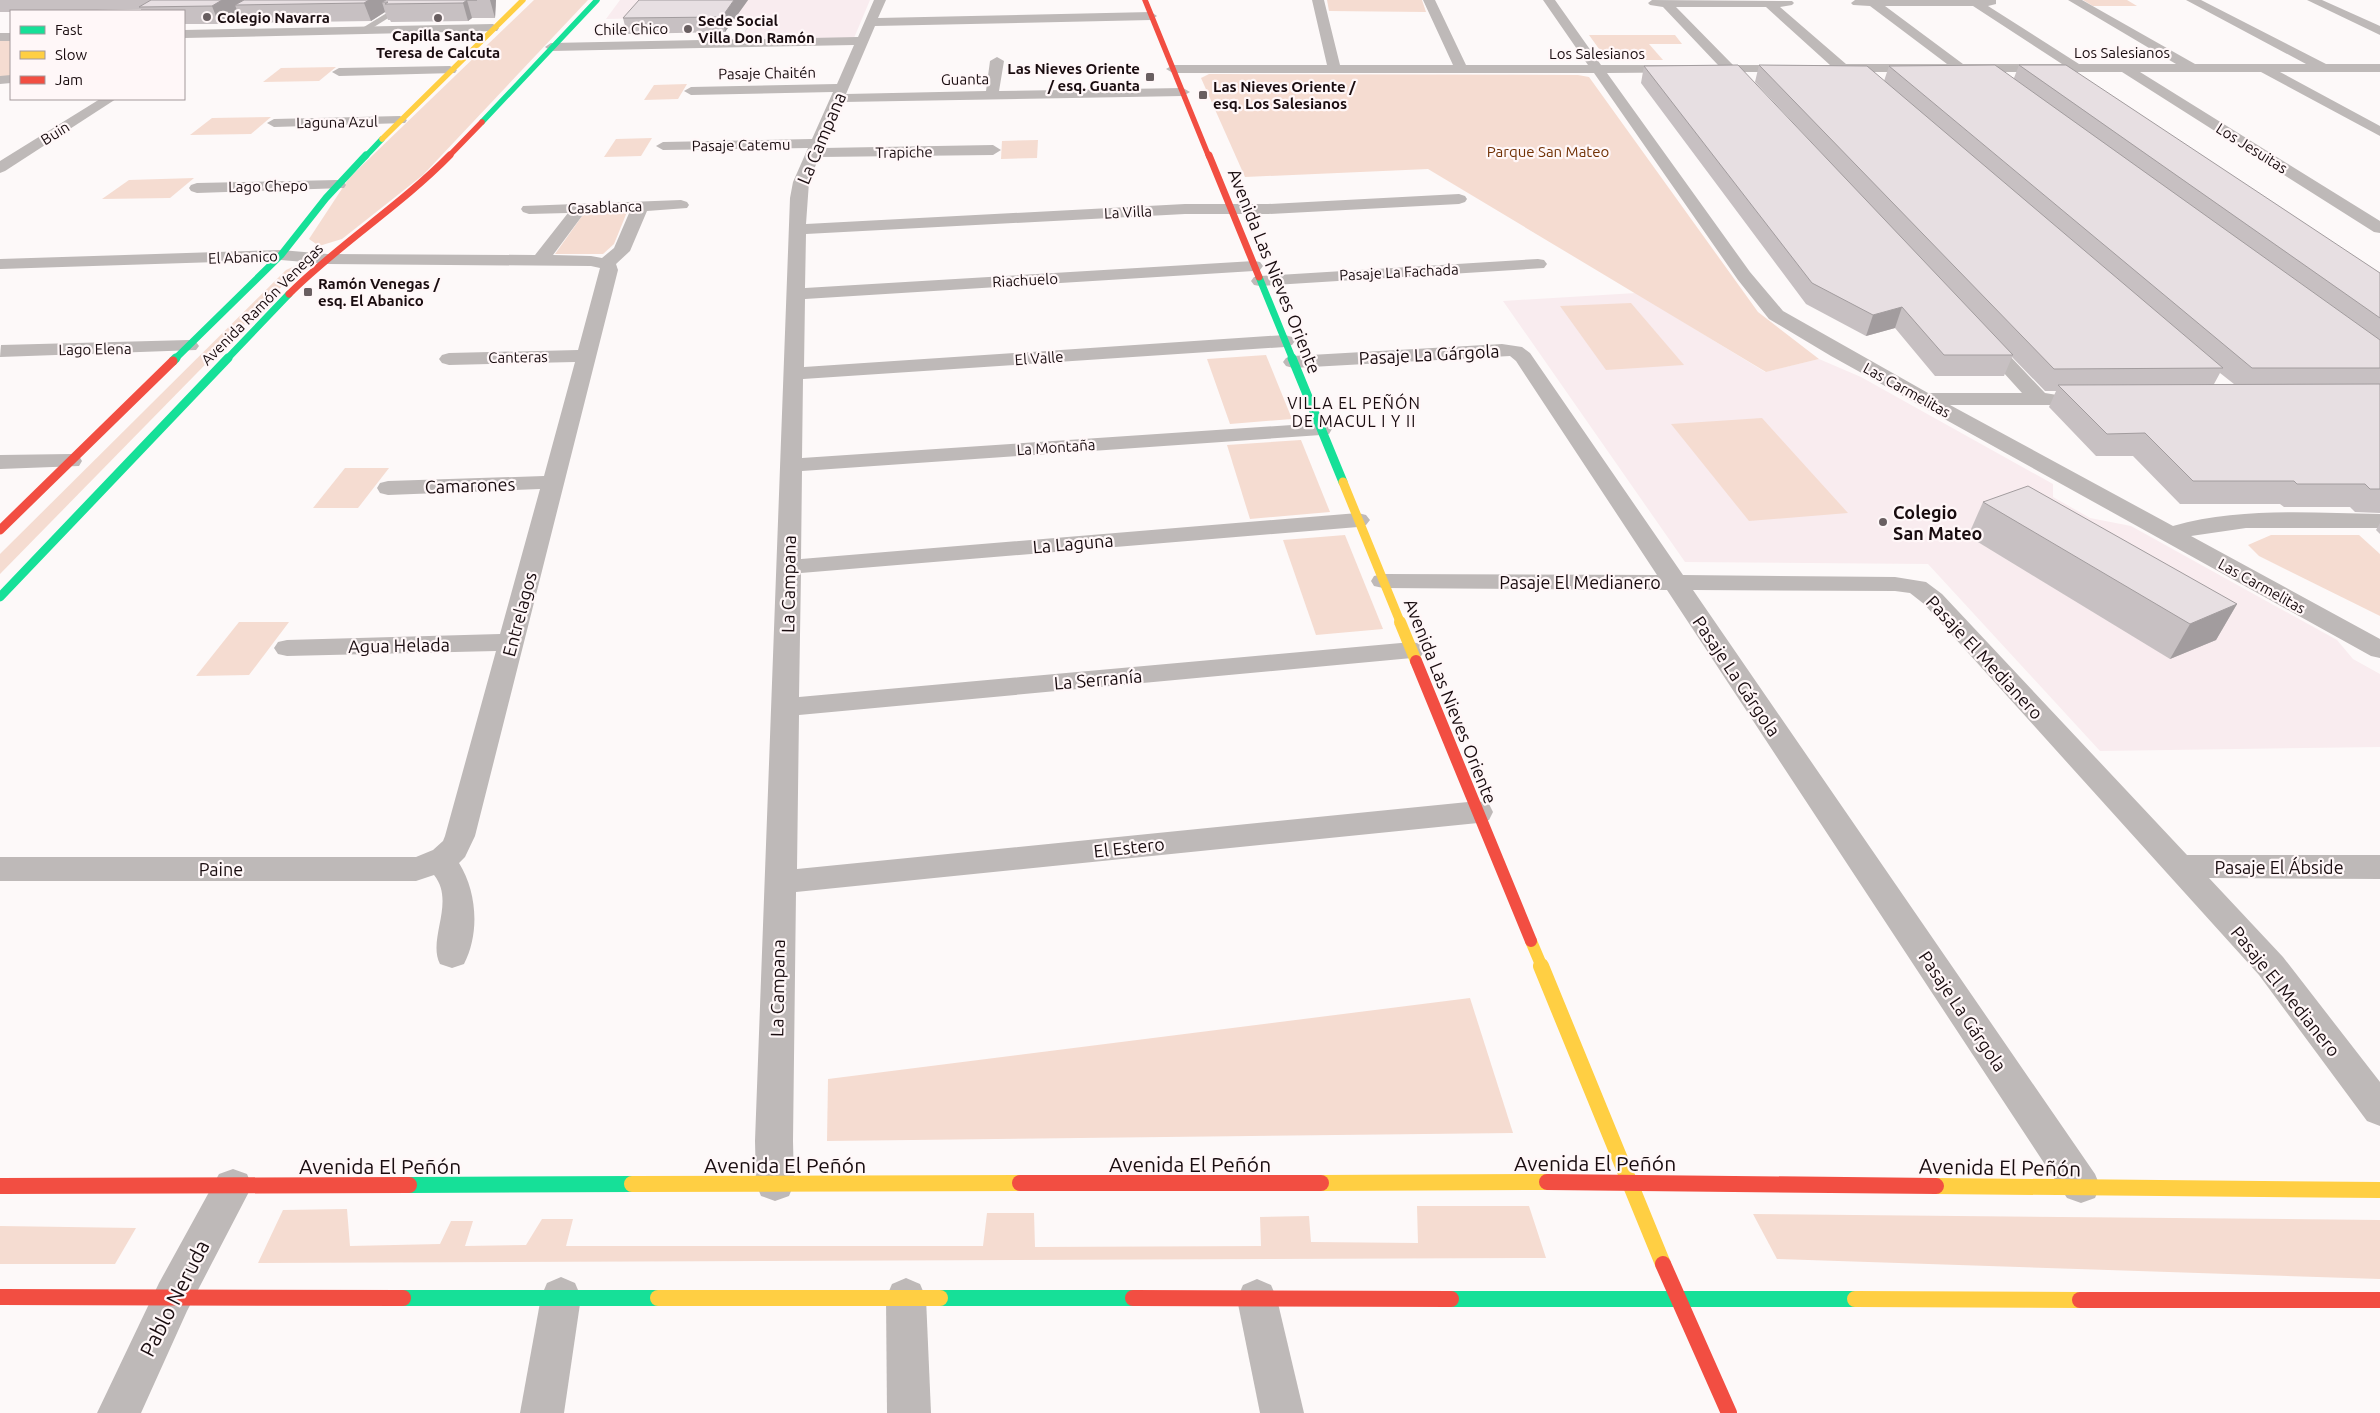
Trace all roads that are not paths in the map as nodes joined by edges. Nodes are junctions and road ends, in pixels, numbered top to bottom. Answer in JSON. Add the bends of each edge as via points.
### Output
{"nodes":[{"id":1,"x":413,"y":0,"type":"edge"},
{"id":2,"x":523,"y":0,"type":"edge"},
{"id":3,"x":596,"y":0,"type":"edge"},
{"id":4,"x":1145,"y":0,"type":"edge"},
{"id":5,"x":1318,"y":0,"type":"edge"},
{"id":6,"x":1428,"y":0,"type":"edge"},
{"id":7,"x":1549,"y":0,"type":"edge"},
{"id":8,"x":2074,"y":0,"type":"edge"},
{"id":9,"x":2192,"y":0,"type":"edge"},
{"id":10,"x":2313,"y":0,"type":"edge"},
{"id":11,"x":1873,"y":2,"type":"junction"},
{"id":12,"x":1975,"y":2,"type":"junction"},
{"id":13,"x":1992,"y":2,"type":"dead end"},
{"id":14,"x":1769,"y":3,"type":"junction"},
{"id":15,"x":1788,"y":3,"type":"dead end"},
{"id":16,"x":1857,"y":3,"type":"dead end"},
{"id":17,"x":1152,"y":16,"type":"junction"},
{"id":18,"x":239,"y":19,"type":"edge"},
{"id":19,"x":871,"y":21,"type":"edge"},
{"id":20,"x":494,"y":28,"type":"junction"},
{"id":21,"x":363,"y":30,"type":"junction"},
{"id":22,"x":2380,"y":31,"type":"edge"},
{"id":23,"x":213,"y":33,"type":"junction"},
{"id":24,"x":185,"y":34,"type":"edge"},
{"id":25,"x":191,"y":47,"type":"dead end"},
{"id":26,"x":551,"y":47,"type":"junction"},
{"id":27,"x":997,"y":61,"type":"dead end"},
{"id":28,"x":1984,"y":68,"type":"junction"},
{"id":29,"x":2076,"y":68,"type":"junction"},
{"id":30,"x":2124,"y":68,"type":"junction"},
{"id":31,"x":2192,"y":68,"type":"junction"},
{"id":32,"x":2263,"y":68,"type":"junction"},
{"id":33,"x":2326,"y":68,"type":"junction"},
{"id":34,"x":2380,"y":68,"type":"edge"},
{"id":35,"x":1174,"y":69,"type":"junction"},
{"id":36,"x":1334,"y":69,"type":"junction"},
{"id":37,"x":1461,"y":69,"type":"junction"},
{"id":38,"x":1598,"y":69,"type":"junction"},
{"id":39,"x":1730,"y":69,"type":"junction"},
{"id":40,"x":1843,"y":69,"type":"junction"},
{"id":41,"x":1857,"y":69,"type":"junction"},
{"id":42,"x":1960,"y":69,"type":"junction"},
{"id":43,"x":450,"y":70,"type":"junction"},
{"id":44,"x":339,"y":72,"type":"dead end"},
{"id":45,"x":2003,"y":82,"type":"edge"},
{"id":46,"x":1747,"y":84,"type":"edge"},
{"id":47,"x":1878,"y":87,"type":"edge"},
{"id":48,"x":691,"y":92,"type":"dead end"},
{"id":49,"x":1183,"y":92,"type":"junction"},
{"id":50,"x":841,"y":93,"type":"junction"},
{"id":51,"x":992,"y":95,"type":"junction"},
{"id":52,"x":107,"y":100,"type":"edge"},
{"id":53,"x":400,"y":120,"type":"junction"},
{"id":54,"x":274,"y":123,"type":"dead end"},
{"id":55,"x":2380,"y":132,"type":"edge"},
{"id":56,"x":663,"y":146,"type":"dead end"},
{"id":57,"x":816,"y":148,"type":"junction"},
{"id":58,"x":993,"y":150,"type":"dead end"},
{"id":59,"x":0,"y":168,"type":"edge"},
{"id":60,"x":338,"y":185,"type":"junction"},
{"id":61,"x":198,"y":188,"type":"dead end"},
{"id":62,"x":1459,"y":199,"type":"dead end"},
{"id":63,"x":681,"y":205,"type":"dead end"},
{"id":64,"x":641,"y":206,"type":"junction"},
{"id":65,"x":580,"y":208,"type":"junction"},
{"id":66,"x":529,"y":209,"type":"dead end"},
{"id":67,"x":1231,"y":209,"type":"junction"},
{"id":68,"x":2380,"y":228,"type":"edge"},
{"id":69,"x":797,"y":229,"type":"junction"},
{"id":70,"x":281,"y":256,"type":"junction"},
{"id":71,"x":327,"y":259,"type":"junction"},
{"id":72,"x":540,"y":261,"type":"junction"},
{"id":73,"x":0,"y":264,"type":"edge"},
{"id":74,"x":606,"y":264,"type":"junction"},
{"id":75,"x":1538,"y":264,"type":"dead end"},
{"id":76,"x":1257,"y":273,"type":"junction"},
{"id":77,"x":796,"y":294,"type":"junction"},
{"id":78,"x":1974,"y":330,"type":"edge"},
{"id":79,"x":189,"y":346,"type":"junction"},
{"id":80,"x":1,"y":351,"type":"dead end"},
{"id":81,"x":1289,"y":352,"type":"junction"},
{"id":82,"x":586,"y":356,"type":"junction"},
{"id":83,"x":449,"y":359,"type":"dead end"},
{"id":84,"x":793,"y":374,"type":"junction"},
{"id":85,"x":1924,"y":399,"type":"junction"},
{"id":86,"x":2039,"y":399,"type":"junction"},
{"id":87,"x":2068,"y":399,"type":"edge"},
{"id":88,"x":1321,"y":429,"type":"junction"},
{"id":89,"x":71,"y":461,"type":"junction"},
{"id":90,"x":0,"y":462,"type":"edge"},
{"id":91,"x":791,"y":465,"type":"junction"},
{"id":92,"x":553,"y":482,"type":"junction"},
{"id":93,"x":388,"y":488,"type":"dead end"},
{"id":94,"x":1358,"y":520,"type":"junction"},
{"id":95,"x":2380,"y":521,"type":"edge"},
{"id":96,"x":0,"y":530,"type":"edge"},
{"id":97,"x":2169,"y":535,"type":"junction"},
{"id":98,"x":788,"y":567,"type":"junction"},
{"id":99,"x":1384,"y":581,"type":"junction"},
{"id":100,"x":1674,"y":582,"type":"junction"},
{"id":101,"x":0,"y":596,"type":"edge"},
{"id":102,"x":511,"y":642,"type":"junction"},
{"id":103,"x":287,"y":648,"type":"dead end"},
{"id":104,"x":1412,"y":650,"type":"junction"},
{"id":105,"x":2380,"y":650,"type":"edge"},
{"id":106,"x":785,"y":707,"type":"junction"},
{"id":107,"x":1478,"y":812,"type":"junction"},
{"id":108,"x":440,"y":861,"type":"junction"},
{"id":109,"x":2178,"y":866,"type":"junction"},
{"id":110,"x":2380,"y":867,"type":"edge"},
{"id":111,"x":0,"y":869,"type":"edge"},
{"id":112,"x":780,"y":882,"type":"junction"},
{"id":113,"x":452,"y":955,"type":"dead end"},
{"id":114,"x":2380,"y":1110,"type":"edge"},
{"id":115,"x":1629,"y":1182,"type":"junction"},
{"id":116,"x":775,"y":1184,"type":"junction"},
{"id":117,"x":0,"y":1186,"type":"edge"},
{"id":118,"x":233,"y":1186,"type":"junction"},
{"id":119,"x":2081,"y":1186,"type":"junction"},
{"id":120,"x":2380,"y":1190,"type":"edge"},
{"id":121,"x":0,"y":1297,"type":"edge"},
{"id":122,"x":173,"y":1297,"type":"junction"},
{"id":123,"x":561,"y":1297,"type":"junction"},
{"id":124,"x":906,"y":1298,"type":"junction"},
{"id":125,"x":1676,"y":1298,"type":"junction"},
{"id":126,"x":1257,"y":1299,"type":"junction"},
{"id":127,"x":2380,"y":1300,"type":"edge"},
{"id":128,"x":119,"y":1413,"type":"edge"},
{"id":129,"x":542,"y":1413,"type":"edge"},
{"id":130,"x":910,"y":1413,"type":"edge"},
{"id":131,"x":1282,"y":1413,"type":"edge"},
{"id":132,"x":1729,"y":1413,"type":"edge"}],
"edges":[{"from":1,"to":21,"type":"lane"},
{"from":2,"to":20,"type":"street","name":"Avenida Ramón Venegas"},
{"from":3,"to":26,"type":"street","name":"Avenida Ramón Venegas"},
{"from":4,"to":17,"type":"street","name":"Avenida Las Nieves Oriente"},
{"from":5,"to":36,"type":"street"},
{"from":6,"to":37,"type":"street"},
{"from":7,"to":38,"type":"street","name":"Las Carmelitas"},
{"from":8,"to":31,"type":"street"},
{"from":9,"to":33,"type":"street"},
{"from":10,"to":22,"type":"street"},
{"from":11,"to":12,"type":"street"},
{"from":11,"to":16,"type":"street"},
{"from":11,"to":42,"type":"street"},
{"from":12,"to":13,"type":"street"},
{"from":12,"to":29,"type":"street"},
{"from":14,"to":15,"type":"street"},
{"from":14,"to":39,"type":"street","via":[[1659,3]]},
{"from":14,"to":40,"type":"street"},
{"from":17,"to":19,"type":"street","name":"Chile Chico"},
{"from":17,"to":35,"type":"street","name":"Avenida Las Nieves Oriente"},
{"from":18,"to":23,"type":"street"},
{"from":19,"to":26,"type":"street","name":"Chile Chico"},
{"from":19,"to":50,"type":"street","name":"La Campana"},
{"from":20,"to":21,"type":"street"},
{"from":20,"to":43,"type":"street","name":"Avenida Ramón Venegas"},
{"from":21,"to":23,"type":"street"},
{"from":23,"to":24,"type":"street"},
{"from":23,"to":25,"type":"street"},
{"from":26,"to":71,"type":"street","name":"Avenida Ramón Venegas","via":[[424,182]]},
{"from":27,"to":51,"type":"street"},
{"from":28,"to":29,"type":"street","name":"Los Salesianos"},
{"from":28,"to":42,"type":"street","name":"Los Salesianos"},
{"from":28,"to":45,"type":"street"},
{"from":29,"to":30,"type":"street","name":"Los Salesianos"},
{"from":30,"to":31,"type":"street","name":"Los Salesianos"},
{"from":30,"to":68,"type":"street","name":"Los Jesuitas"},
{"from":31,"to":32,"type":"street","name":"Los Salesianos"},
{"from":32,"to":33,"type":"street","name":"Los Salesianos"},
{"from":32,"to":55,"type":"street"},
{"from":33,"to":34,"type":"street","name":"Los Salesianos"},
{"from":35,"to":36,"type":"street","name":"Los Salesianos"},
{"from":35,"to":49,"type":"street","name":"Avenida Las Nieves Oriente"},
{"from":36,"to":37,"type":"street","name":"Los Salesianos"},
{"from":37,"to":38,"type":"street","name":"Los Salesianos"},
{"from":38,"to":39,"type":"street","name":"Los Salesianos"},
{"from":38,"to":85,"type":"street","name":"Las Carmelitas","via":[[1767,306],[1786,322]]},
{"from":39,"to":40,"type":"street","name":"Los Salesianos"},
{"from":39,"to":46,"type":"street"},
{"from":40,"to":41,"type":"street","name":"Los Salesianos"},
{"from":41,"to":42,"type":"street","name":"Los Salesianos"},
{"from":41,"to":47,"type":"street"},
{"from":43,"to":44,"type":"street"},
{"from":43,"to":53,"type":"street","name":"Avenida Ramón Venegas"},
{"from":48,"to":50,"type":"street","name":"Pasaje Chaitén"},
{"from":49,"to":51,"type":"street","name":"Guanta"},
{"from":49,"to":67,"type":"street","name":"Avenida Las Nieves Oriente"},
{"from":50,"to":51,"type":"street","name":"Guanta"},
{"from":50,"to":57,"type":"street","name":"La Campana"},
{"from":52,"to":59,"type":"street","name":"Buin"},
{"from":53,"to":54,"type":"street","name":"Laguna Azul"},
{"from":53,"to":60,"type":"street","name":"Avenida Ramón Venegas"},
{"from":56,"to":57,"type":"street","name":"Pasaje Catemu"},
{"from":57,"to":58,"type":"street","name":"Trapiche"},
{"from":57,"to":69,"type":"street","name":"La Campana","via":[[799,190]]},
{"from":60,"to":61,"type":"street","name":"Lago Chepo"},
{"from":60,"to":70,"type":"street","name":"Avenida Ramón Venegas"},
{"from":62,"to":67,"type":"street","name":"La Villa"},
{"from":63,"to":64,"type":"street","name":"Casablanca"},
{"from":64,"to":65,"type":"street","name":"Casablanca"},
{"from":64,"to":74,"type":"street","via":[[620,251]]},
{"from":65,"to":66,"type":"street","name":"Casablanca"},
{"from":65,"to":72,"type":"street"},
{"from":67,"to":69,"type":"street","name":"La Villa"},
{"from":67,"to":76,"type":"street","name":"Avenida Las Nieves Oriente"},
{"from":69,"to":77,"type":"street","name":"La Campana"},
{"from":70,"to":71,"type":"street","name":"El Abanico"},
{"from":70,"to":73,"type":"street","name":"El Abanico"},
{"from":70,"to":79,"type":"street","name":"Avenida Ramón Venegas"},
{"from":71,"to":72,"type":"street","name":"El Abanico"},
{"from":71,"to":101,"type":"street","name":"Avenida Ramón Venegas","via":[[295,288]]},
{"from":72,"to":74,"type":"street","name":"El Abanico"},
{"from":74,"to":82,"type":"street","name":"Entrelagos","via":[[609,270]]},
{"from":75,"to":76,"type":"street","name":"Pasaje La Fachada"},
{"from":76,"to":77,"type":"street","name":"Riachuelo"},
{"from":76,"to":81,"type":"street","name":"Avenida Las Nieves Oriente"},
{"from":77,"to":84,"type":"street","name":"La Campana"},
{"from":78,"to":86,"type":"street"},
{"from":79,"to":80,"type":"street","name":"Lago Elena"},
{"from":79,"to":89,"type":"street","name":"Avenida Ramón Venegas"},
{"from":81,"to":84,"type":"street","name":"El Valle"},
{"from":81,"to":88,"type":"street","name":"Avenida Las Nieves Oriente"},
{"from":81,"to":100,"type":"street","name":"Pasaje La Gárgola","via":[[1502,350],[1520,354]]},
{"from":82,"to":83,"type":"street","name":"Canteras"},
{"from":82,"to":92,"type":"street","name":"Entrelagos"},
{"from":84,"to":91,"type":"street","name":"La Campana"},
{"from":85,"to":86,"type":"street"},
{"from":85,"to":97,"type":"street","name":"Las Carmelitas"},
{"from":86,"to":87,"type":"street"},
{"from":88,"to":91,"type":"street","name":"La Montaña"},
{"from":88,"to":94,"type":"street","name":"Avenida Las Nieves Oriente"},
{"from":89,"to":90,"type":"street"},
{"from":89,"to":96,"type":"street","name":"Avenida Ramón Venegas"},
{"from":91,"to":98,"type":"street","name":"La Campana"},
{"from":92,"to":93,"type":"street","name":"Camarones"},
{"from":92,"to":102,"type":"street","name":"Entrelagos"},
{"from":94,"to":98,"type":"street","name":"La Laguna"},
{"from":94,"to":99,"type":"street","name":"Avenida Las Nieves Oriente"},
{"from":95,"to":97,"type":"street","via":[[2227,522]]},
{"from":97,"to":105,"type":"street","name":"Las Carmelitas"},
{"from":98,"to":106,"type":"street","name":"La Campana"},
{"from":99,"to":100,"type":"street","name":"Pasaje El Medianero"},
{"from":99,"to":104,"type":"street","name":"Avenida Las Nieves Oriente"},
{"from":100,"to":109,"type":"street","name":"Pasaje El Medianero","via":[[1895,584],[1927,592]]},
{"from":100,"to":119,"type":"street","name":"Pasaje La Gárgola"},
{"from":102,"to":103,"type":"street","name":"Agua Helada"},
{"from":102,"to":108,"type":"street","name":"Entrelagos","via":[[458,844]]},
{"from":104,"to":106,"type":"street","name":"La Serranía"},
{"from":104,"to":107,"type":"street","name":"Avenida Las Nieves Oriente"},
{"from":106,"to":112,"type":"street","name":"La Campana"},
{"from":107,"to":112,"type":"street","name":"El Estero"},
{"from":107,"to":115,"type":"street","name":"Avenida Las Nieves Oriente"},
{"from":108,"to":111,"type":"street","name":"Paine","via":[[416,869]]},
{"from":108,"to":113,"type":"street","via":[[450,870],[459,894]]},
{"from":109,"to":110,"type":"street","name":"Pasaje El Ábside"},
{"from":109,"to":114,"type":"street","name":"Pasaje El Medianero","via":[[2271,966]]},
{"from":112,"to":116,"type":"street","name":"La Campana"},
{"from":115,"to":116,"type":"street","name":"Avenida El Peñón"},
{"from":115,"to":119,"type":"street","name":"Avenida El Peñón"},
{"from":115,"to":125,"type":"street","name":"Avenida Las Nieves Oriente"},
{"from":116,"to":118,"type":"street","name":"Avenida El Peñón"},
{"from":117,"to":118,"type":"street","name":"Avenida El Peñón"},
{"from":118,"to":122,"type":"street","name":"Pablo Neruda"},
{"from":119,"to":120,"type":"street","name":"Avenida El Peñón"},
{"from":121,"to":122,"type":"street"},
{"from":122,"to":123,"type":"street"},
{"from":122,"to":128,"type":"street","name":"Pablo Neruda"},
{"from":123,"to":124,"type":"street"},
{"from":123,"to":129,"type":"street"},
{"from":124,"to":126,"type":"street"},
{"from":124,"to":130,"type":"street"},
{"from":125,"to":126,"type":"street"},
{"from":125,"to":127,"type":"street"},
{"from":125,"to":132,"type":"street","name":"Avenida Las Nieves Oriente"},
{"from":126,"to":131,"type":"street"}]}
